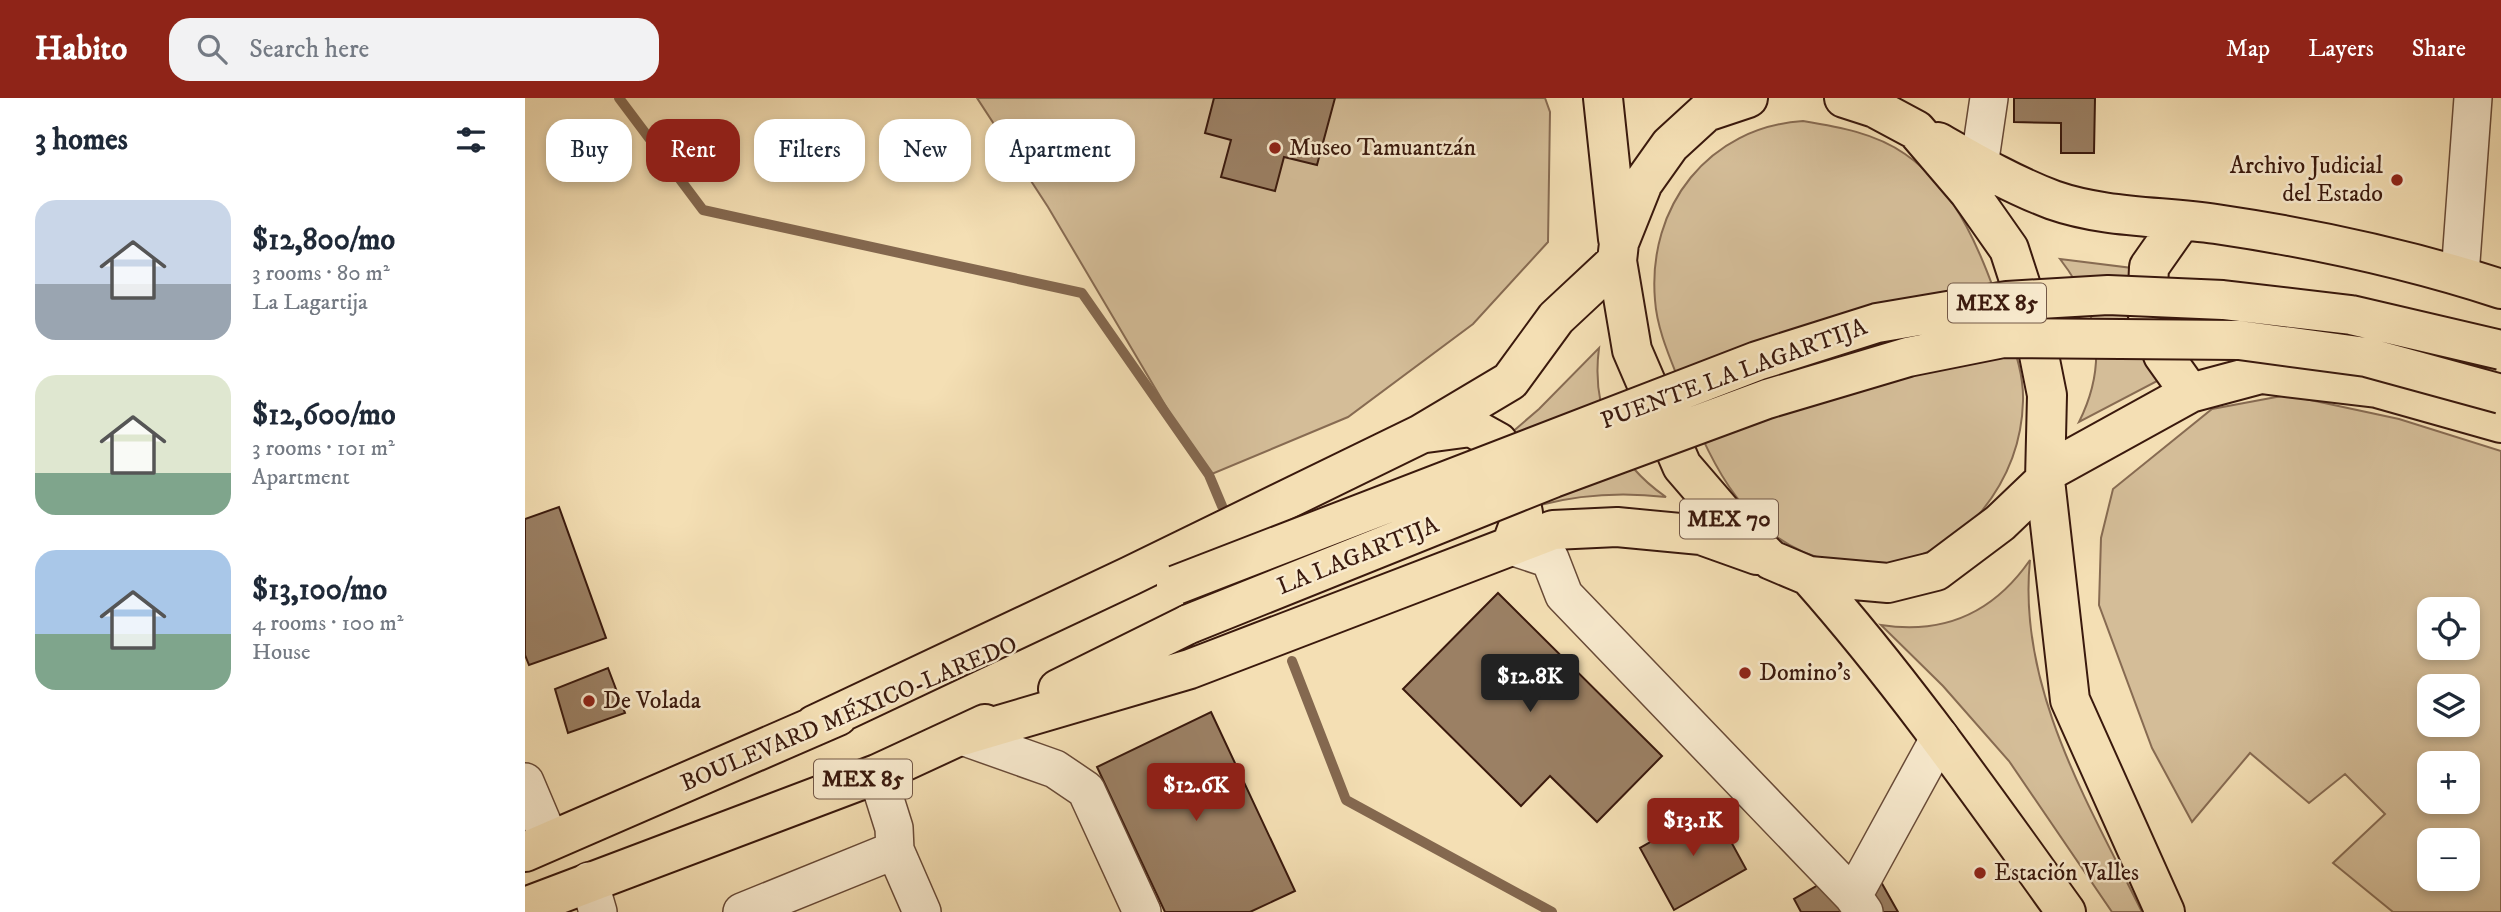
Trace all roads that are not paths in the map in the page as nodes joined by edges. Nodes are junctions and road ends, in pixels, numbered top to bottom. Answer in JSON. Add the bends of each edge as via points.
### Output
{"nodes":[{"id":1,"x":1603,"y":98,"type":"edge"},
{"id":2,"x":1748,"y":98,"type":"edge"},
{"id":3,"x":1989,"y":98,"type":"edge"},
{"id":4,"x":2473,"y":98,"type":"edge"},
{"id":5,"x":1861,"y":101,"type":"edge"},
{"id":6,"x":1916,"y":130,"type":"junction"},
{"id":7,"x":1979,"y":166,"type":"junction"},
{"id":8,"x":2182,"y":220,"type":"junction"},
{"id":9,"x":1618,"y":252,"type":"junction"},
{"id":10,"x":2460,"y":275,"type":"junction"},
{"id":11,"x":2501,"y":289,"type":"edge"},
{"id":12,"x":2501,"y":350,"type":"edge"},
{"id":13,"x":2190,"y":393,"type":"junction"},
{"id":14,"x":2501,"y":394,"type":"edge"},
{"id":15,"x":2501,"y":423,"type":"edge"},
{"id":16,"x":1421,"y":433,"type":"junction"},
{"id":17,"x":1519,"y":472,"type":"junction"},
{"id":18,"x":2046,"y":476,"type":"junction"},
{"id":19,"x":1511,"y":546,"type":"junction"},
{"id":20,"x":1772,"y":560,"type":"junction"},
{"id":21,"x":1809,"y":576,"type":"junction"},
{"id":22,"x":1176,"y":585,"type":"joint"},
{"id":23,"x":814,"y":725,"type":"junction"},
{"id":24,"x":962,"y":736,"type":"junction"},
{"id":25,"x":1940,"y":737,"type":"junction"},
{"id":26,"x":877,"y":774,"type":"junction"},
{"id":27,"x":525,"y":782,"type":"edge"},
{"id":28,"x":538,"y":846,"type":"edge"},
{"id":29,"x":895,"y":850,"type":"junction"},
{"id":30,"x":593,"y":896,"type":"edge"},
{"id":31,"x":1859,"y":904,"type":"edge"},
{"id":32,"x":525,"y":907,"type":"edge"},
{"id":33,"x":743,"y":912,"type":"edge"},
{"id":34,"x":922,"y":912,"type":"edge"},
{"id":35,"x":1142,"y":912,"type":"edge"},
{"id":36,"x":2066,"y":912,"type":"edge"},
{"id":37,"x":2165,"y":912,"type":"edge"}],
"edges":[{"from":1,"to":9,"type":"main road","number":"MEX 70"},
{"from":2,"to":9,"type":"main road","via":[[1706,112],[1670,145],[1643,183]]},
{"from":3,"to":7,"type":"street"},
{"from":4,"to":10,"type":"street"},
{"from":5,"to":6,"type":"main road"},
{"from":6,"to":7,"type":"main road"},
{"from":6,"to":18,"type":"main road","via":[[2010,249],[2032,320],[2047,395]]},
{"from":7,"to":8,"type":"main road","via":[[2054,200]]},
{"from":8,"to":10,"type":"main road","via":[[2308,240]]},
{"from":8,"to":13,"type":"main road","via":[[2149,267],[2147,311],[2162,355]]},
{"from":9,"to":16,"type":"main road","via":[[1556,318],[1510,381]]},
{"from":9,"to":20,"type":"main road","number":"MEX 70","via":[[1632,350],[1682,466],[1725,516]]},
{"from":10,"to":11,"type":"main road"},
{"from":12,"to":17,"type":"main road","name":"PUENTE LA LAGARTIJA","number":"MEX 85","bridge":true,"via":[[2351,315],[2223,300],[2108,295],[2007,302],[1877,324],[1783,352]]},
{"from":13,"to":15,"type":"main road","via":[[2261,374],[2377,388]]},
{"from":13,"to":18,"type":"main road"},
{"from":14,"to":17,"type":"main road","name":"PUENTE LA LAGARTIJA","number":"MEX 85","bridge":true,"via":[[2366,357],[2239,340],[2003,338],[1908,357]]},
{"from":16,"to":19,"type":"main road","via":[[1471,427],[1498,442],[1517,484],[1523,513]]},
{"from":16,"to":23,"type":"main road"},
{"from":17,"to":22,"type":"main road","name":"LA LAGARTIJA","number":"MEX 85","bridge":true},
{"from":17,"to":24,"type":"main road","name":"LA LAGARTIJA","number":"MEX 85","bridge":true,"via":[[1189,624]]},
{"from":18,"to":21,"type":"main road","number":"MEX 70","via":[[2000,523],[1936,571],[1888,583]]},
{"from":18,"to":37,"type":"main road","via":[[2070,700]]},
{"from":19,"to":20,"type":"main road","via":[[1553,530],[1617,527],[1701,535]]},
{"from":19,"to":24,"type":"main road","via":[[1190,669]]},
{"from":19,"to":31,"type":"street","via":[[1549,559],[1564,595]]},
{"from":20,"to":21,"type":"main road","number":"MEX 70"},
{"from":21,"to":25,"type":"main road","number":"MEX 70"},
{"from":22,"to":23,"type":"main road","name":"BOULEVARD MÉXICO-LAREDO","number":"MEX 85"},
{"from":23,"to":28,"type":"main road","name":"BOULEVARD MÉXICO-LAREDO","number":"MEX 85"},
{"from":24,"to":26,"type":"main road","number":"MEX 85"},
{"from":24,"to":35,"type":"street","via":[[1055,769],[1086,790]]},
{"from":25,"to":31,"type":"street"},
{"from":25,"to":36,"type":"main road","number":"MEX 70"},
{"from":26,"to":29,"type":"street","via":[[894,828]]},
{"from":26,"to":30,"type":"main road","number":"MEX 85"},
{"from":27,"to":28,"type":"street"},
{"from":29,"to":33,"type":"street"},
{"from":29,"to":34,"type":"street"},
{"from":30,"to":32,"type":"main road","number":"MEX 85"}]}
